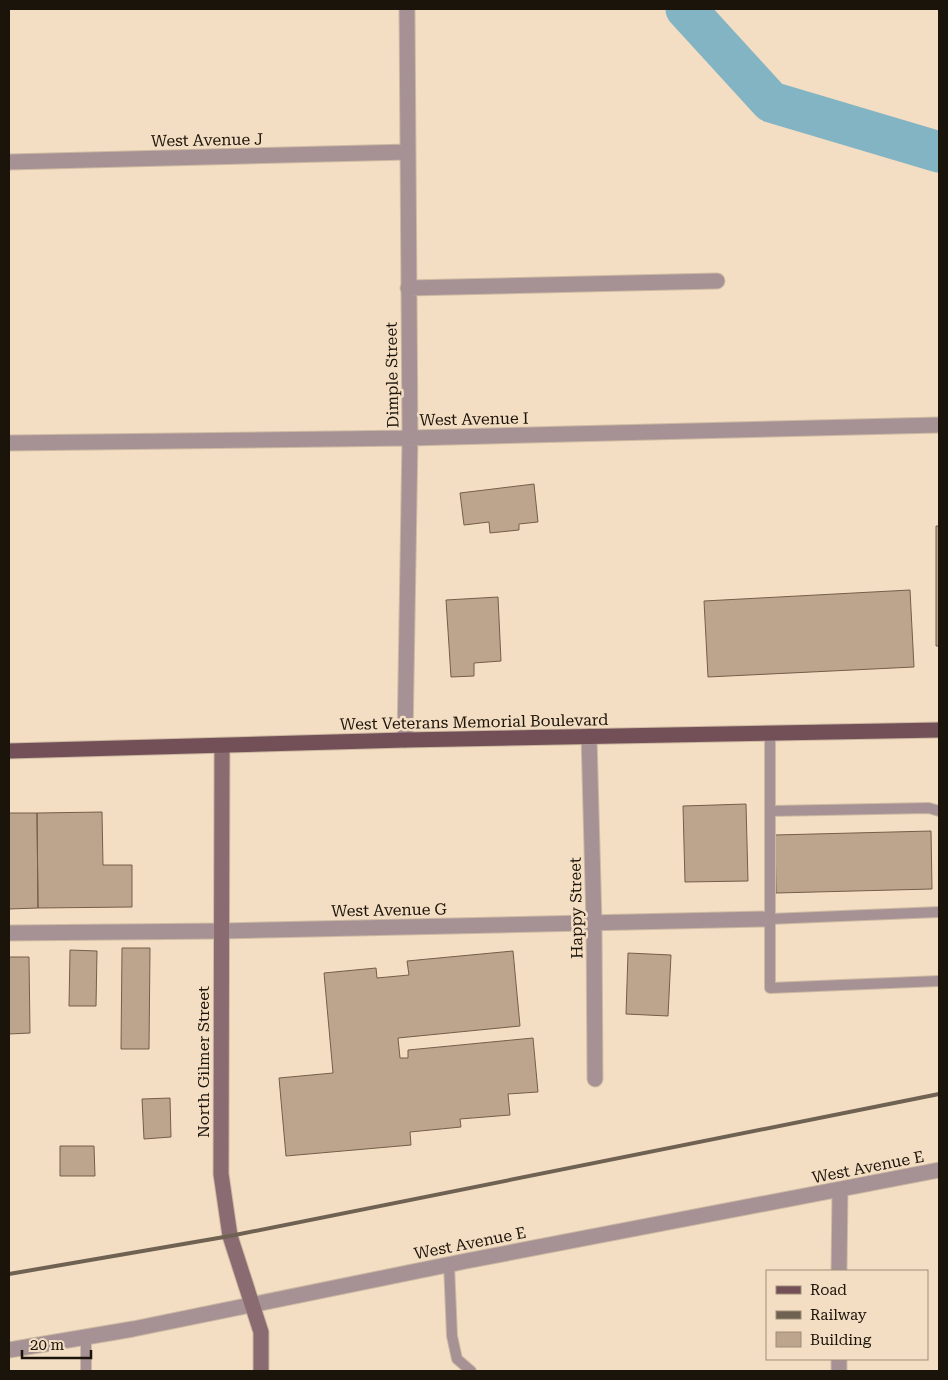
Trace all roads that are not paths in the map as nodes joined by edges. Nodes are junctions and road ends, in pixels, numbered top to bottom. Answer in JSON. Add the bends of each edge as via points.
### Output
{"nodes":[{"id":1,"x":407,"y":9,"type":"edge"},
{"id":2,"x":407,"y":152,"type":"junction"},
{"id":3,"x":9,"y":162,"type":"edge"},
{"id":4,"x":718,"y":281,"type":"dead end"},
{"id":5,"x":408,"y":288,"type":"junction"},
{"id":6,"x":939,"y":425,"type":"edge"},
{"id":7,"x":410,"y":438,"type":"junction"},
{"id":8,"x":9,"y":443,"type":"edge"},
{"id":9,"x":939,"y":730,"type":"edge"},
{"id":10,"x":770,"y":733,"type":"junction"},
{"id":11,"x":589,"y":736,"type":"junction"},
{"id":12,"x":405,"y":740,"type":"junction"},
{"id":13,"x":222,"y":746,"type":"junction"},
{"id":14,"x":9,"y":751,"type":"edge"},
{"id":15,"x":770,"y":811,"type":"junction"},
{"id":16,"x":939,"y":811,"type":"edge"},
{"id":17,"x":939,"y":912,"type":"edge"},
{"id":18,"x":769,"y":919,"type":"junction"},
{"id":19,"x":594,"y":924,"type":"junction"},
{"id":20,"x":221,"y":931,"type":"junction"},
{"id":21,"x":9,"y":933,"type":"edge"},
{"id":22,"x":939,"y":981,"type":"edge"},
{"id":23,"x":594,"y":1079,"type":"dead end"},
{"id":24,"x":939,"y":1170,"type":"edge"},
{"id":25,"x":840,"y":1191,"type":"junction"},
{"id":26,"x":449,"y":1264,"type":"junction"},
{"id":27,"x":840,"y":1270,"type":"edge"},
{"id":28,"x":253,"y":1305,"type":"junction"},
{"id":29,"x":86,"y":1337,"type":"junction"},
{"id":30,"x":9,"y":1350,"type":"edge"},
{"id":31,"x":86,"y":1371,"type":"edge"},
{"id":32,"x":261,"y":1371,"type":"edge"},
{"id":33,"x":471,"y":1371,"type":"edge"}],
"edges":[{"from":1,"to":2,"type":"street","name":"Dimple Street"},
{"from":2,"to":3,"type":"street","name":"West Avenue J"},
{"from":2,"to":5,"type":"street","name":"Dimple Street"},
{"from":4,"to":5,"type":"street"},
{"from":5,"to":7,"type":"street","name":"Dimple Street"},
{"from":6,"to":7,"type":"street","name":"West Avenue I"},
{"from":7,"to":8,"type":"street","name":"West Avenue I"},
{"from":7,"to":12,"type":"street","name":"Dimple Street"},
{"from":9,"to":10,"type":"main road","name":"West Veterans Memorial Boulevard"},
{"from":10,"to":11,"type":"main road","name":"West Veterans Memorial Boulevard"},
{"from":10,"to":15,"type":"lane"},
{"from":11,"to":12,"type":"main road","name":"West Veterans Memorial Boulevard"},
{"from":11,"to":19,"type":"street","name":"Happy Street"},
{"from":12,"to":13,"type":"main road","name":"West Veterans Memorial Boulevard"},
{"from":13,"to":14,"type":"main road","name":"West Veterans Memorial Boulevard"},
{"from":13,"to":20,"type":"street","name":"North Gilmer Street"},
{"from":15,"to":16,"type":"lane","via":[[929,808]]},
{"from":15,"to":18,"type":"lane"},
{"from":17,"to":18,"type":"lane"},
{"from":18,"to":19,"type":"street","name":"West Avenue G"},
{"from":18,"to":22,"type":"lane","via":[[770,988]]},
{"from":19,"to":20,"type":"street","name":"West Avenue G"},
{"from":19,"to":23,"type":"street","name":"Happy Street"},
{"from":20,"to":21,"type":"street","name":"West Avenue G"},
{"from":20,"to":28,"type":"street","name":"North Gilmer Street","via":[[221,1174],[230,1236]]},
{"from":24,"to":25,"type":"street","name":"West Avenue E"},
{"from":25,"to":26,"type":"street","name":"West Avenue E"},
{"from":25,"to":27,"type":"street"},
{"from":26,"to":28,"type":"street","name":"West Avenue E"},
{"from":26,"to":33,"type":"lane","via":[[452,1336],[457,1359]]},
{"from":28,"to":29,"type":"street","name":"West Avenue E"},
{"from":28,"to":32,"type":"street","name":"North Gilmer Street","via":[[261,1332]]},
{"from":29,"to":30,"type":"street","name":"West Avenue E"},
{"from":29,"to":31,"type":"lane"}]}
